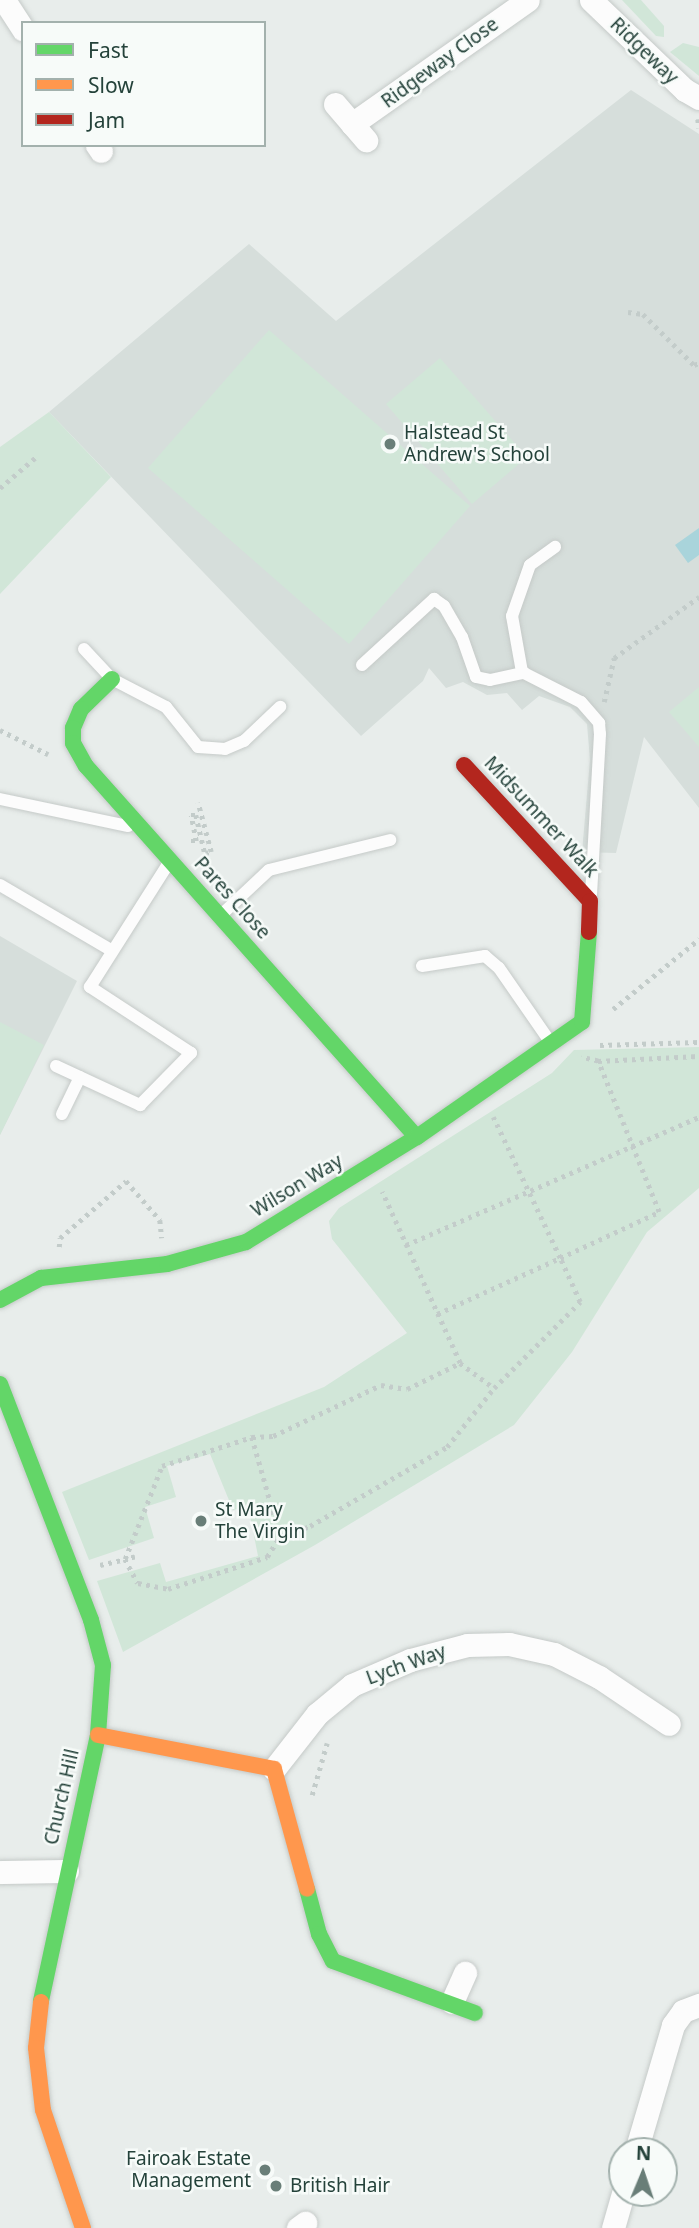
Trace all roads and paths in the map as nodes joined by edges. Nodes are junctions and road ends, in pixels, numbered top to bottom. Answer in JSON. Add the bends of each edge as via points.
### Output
{"nodes":[{"id":1,"x":4,"y":0,"type":"edge"},
{"id":2,"x":528,"y":0,"type":"edge"},
{"id":3,"x":591,"y":0,"type":"edge"},
{"id":4,"x":21,"y":26,"type":"edge"},
{"id":5,"x":699,"y":98,"type":"edge"},
{"id":6,"x":335,"y":104,"type":"dead end"},
{"id":7,"x":628,"y":312,"type":"dead end"},
{"id":8,"x":699,"y":363,"type":"edge"},
{"id":9,"x":36,"y":457,"type":"dead end"},
{"id":10,"x":0,"y":488,"type":"edge"},
{"id":11,"x":555,"y":547,"type":"dead end"},
{"id":12,"x":699,"y":597,"type":"edge"},
{"id":13,"x":85,"y":649,"type":"dead end"},
{"id":14,"x":362,"y":665,"type":"dead end"},
{"id":15,"x":522,"y":672,"type":"junction"},
{"id":16,"x":113,"y":679,"type":"junction"},
{"id":17,"x":280,"y":707,"type":"dead end"},
{"id":18,"x":598,"y":723,"type":"junction"},
{"id":19,"x":0,"y":730,"type":"edge"},
{"id":20,"x":464,"y":765,"type":"dead end"},
{"id":21,"x":86,"y":766,"type":"junction"},
{"id":22,"x":0,"y":799,"type":"edge"},
{"id":23,"x":198,"y":803,"type":"dead end"},
{"id":24,"x":142,"y":829,"type":"junction"},
{"id":25,"x":185,"y":832,"type":"dead end"},
{"id":26,"x":390,"y":840,"type":"dead end"},
{"id":27,"x":170,"y":861,"type":"junction"},
{"id":28,"x":0,"y":886,"type":"edge"},
{"id":29,"x":590,"y":901,"type":"junction"},
{"id":30,"x":220,"y":916,"type":"junction"},
{"id":31,"x":699,"y":939,"type":"edge"},
{"id":32,"x":111,"y":950,"type":"junction"},
{"id":33,"x":422,"y":966,"type":"dead end"},
{"id":34,"x":607,"y":1012,"type":"dead end"},
{"id":35,"x":578,"y":1027,"type":"junction"},
{"id":36,"x":699,"y":1042,"type":"edge"},
{"id":37,"x":553,"y":1046,"type":"junction"},
{"id":38,"x":591,"y":1046,"type":"dead end"},
{"id":39,"x":699,"y":1056,"type":"edge"},
{"id":40,"x":598,"y":1061,"type":"junction"},
{"id":41,"x":56,"y":1066,"type":"dead end"},
{"id":42,"x":80,"y":1077,"type":"junction"},
{"id":43,"x":490,"y":1111,"type":"dead end"},
{"id":44,"x":62,"y":1114,"type":"dead end"},
{"id":45,"x":699,"y":1117,"type":"edge"},
{"id":46,"x":417,"y":1137,"type":"junction"},
{"id":47,"x":633,"y":1146,"type":"junction"},
{"id":48,"x":370,"y":1166,"type":"junction"},
{"id":49,"x":527,"y":1192,"type":"junction"},
{"id":50,"x":406,"y":1245,"type":"junction"},
{"id":51,"x":162,"y":1249,"type":"dead end"},
{"id":52,"x":58,"y":1254,"type":"dead end"},
{"id":53,"x":560,"y":1258,"type":"junction"},
{"id":54,"x":0,"y":1300,"type":"edge"},
{"id":55,"x":438,"y":1314,"type":"junction"},
{"id":56,"x":460,"y":1363,"type":"junction"},
{"id":57,"x":0,"y":1384,"type":"edge"},
{"id":58,"x":494,"y":1388,"type":"junction"},
{"id":59,"x":252,"y":1437,"type":"junction"},
{"id":60,"x":280,"y":1536,"type":"junction"},
{"id":61,"x":135,"y":1557,"type":"dead end"},
{"id":62,"x":125,"y":1559,"type":"junction"},
{"id":63,"x":73,"y":1573,"type":"junction"},
{"id":64,"x":669,"y":1724,"type":"dead end"},
{"id":65,"x":98,"y":1735,"type":"junction"},
{"id":66,"x":329,"y":1735,"type":"dead end"},
{"id":67,"x":274,"y":1769,"type":"junction"},
{"id":68,"x":311,"y":1800,"type":"dead end"},
{"id":69,"x":66,"y":1871,"type":"junction"},
{"id":70,"x":0,"y":1872,"type":"edge"},
{"id":71,"x":465,"y":1973,"type":"dead end"},
{"id":72,"x":452,"y":2002,"type":"junction"},
{"id":73,"x":699,"y":2005,"type":"edge"},
{"id":74,"x":475,"y":2013,"type":"dead end"},
{"id":75,"x":640,"y":2137,"type":"edge"},
{"id":76,"x":619,"y":2207,"type":"edge"},
{"id":77,"x":83,"y":2228,"type":"edge"},
{"id":78,"x":613,"y":2228,"type":"edge"}],
"edges":[{"from":1,"to":4,"type":"street"},
{"from":2,"to":6,"type":"street","name":"Ridgeway Close","via":[[359,132]]},
{"from":3,"to":5,"type":"street","name":"Ridgeway"},
{"from":7,"to":8,"type":"path","via":[[643,314],[694,365]]},
{"from":9,"to":10,"type":"path"},
{"from":11,"to":15,"type":"lane","via":[[530,565],[512,616]]},
{"from":12,"to":18,"type":"path","via":[[614,658]]},
{"from":13,"to":16,"type":"lane"},
{"from":14,"to":15,"type":"lane","via":[[434,598],[462,637],[476,677],[490,680]]},
{"from":15,"to":18,"type":"lane","via":[[581,702]]},
{"from":16,"to":17,"type":"lane","via":[[166,706],[198,747],[211,751],[244,741]]},
{"from":16,"to":21,"type":"street","name":"Pares Close","via":[[81,709],[74,728],[74,743]]},
{"from":18,"to":29,"type":"lane"},
{"from":19,"to":21,"type":"path","via":[[29,746]]},
{"from":20,"to":29,"type":"street","name":"Midsummer Walk"},
{"from":21,"to":24,"type":"street","name":"Pares Close"},
{"from":22,"to":24,"type":"lane"},
{"from":23,"to":25,"type":"path","via":[[211,852],[205,853],[196,815],[191,816],[196,841]]},
{"from":24,"to":27,"type":"street","name":"Pares Close"},
{"from":26,"to":30,"type":"lane","via":[[269,870]]},
{"from":27,"to":30,"type":"street","name":"Pares Close"},
{"from":27,"to":32,"type":"lane"},
{"from":28,"to":32,"type":"lane"},
{"from":29,"to":35,"type":"street","name":"Midsummer Walk","via":[[589,989]]},
{"from":30,"to":46,"type":"street","name":"Pares Close"},
{"from":31,"to":34,"type":"path","via":[[629,1000]]},
{"from":32,"to":42,"type":"lane","via":[[90,987],[191,1053],[140,1105]]},
{"from":33,"to":37,"type":"lane","via":[[485,956],[499,968]]},
{"from":35,"to":37,"type":"street","name":"Wilson Way"},
{"from":35,"to":40,"type":"path","via":[[564,1047],[569,1055]]},
{"from":36,"to":38,"type":"path"},
{"from":37,"to":46,"type":"street","name":"Wilson Way"},
{"from":39,"to":40,"type":"path"},
{"from":40,"to":47,"type":"path"},
{"from":41,"to":42,"type":"lane"},
{"from":42,"to":44,"type":"lane"},
{"from":43,"to":49,"type":"path"},
{"from":45,"to":47,"type":"path"},
{"from":46,"to":48,"type":"street","name":"Wilson Way"},
{"from":47,"to":49,"type":"path"},
{"from":47,"to":53,"type":"path","via":[[659,1212]]},
{"from":48,"to":50,"type":"path"},
{"from":48,"to":54,"type":"street","name":"Wilson Way","via":[[246,1242],[167,1264],[41,1278]]},
{"from":49,"to":50,"type":"path"},
{"from":49,"to":53,"type":"path"},
{"from":50,"to":55,"type":"path"},
{"from":51,"to":52,"type":"path","via":[[160,1220],[126,1181],[60,1238]]},
{"from":53,"to":55,"type":"path"},
{"from":53,"to":58,"type":"path","via":[[580,1302]]},
{"from":55,"to":56,"type":"path"},
{"from":56,"to":58,"type":"path"},
{"from":56,"to":59,"type":"path","via":[[407,1390],[381,1385],[272,1436]]},
{"from":57,"to":63,"type":"street","name":"Church Hill"},
{"from":58,"to":60,"type":"path","via":[[447,1447],[310,1526]]},
{"from":59,"to":60,"type":"path"},
{"from":59,"to":62,"type":"path","via":[[162,1466]]},
{"from":60,"to":62,"type":"path","via":[[267,1557],[167,1590],[138,1583]]},
{"from":61,"to":62,"type":"path"},
{"from":62,"to":63,"type":"path"},
{"from":63,"to":65,"type":"street","name":"Church Hill","via":[[103,1665]]},
{"from":64,"to":67,"type":"street","name":"Lych Way","via":[[638,1714],[554,1654],[509,1644],[457,1647],[352,1685],[317,1714]]},
{"from":65,"to":67,"type":"street"},
{"from":65,"to":69,"type":"street","name":"Church Hill"},
{"from":66,"to":68,"type":"path"},
{"from":67,"to":72,"type":"street","via":[[319,1934],[332,1961]]},
{"from":69,"to":70,"type":"street"},
{"from":69,"to":77,"type":"street","name":"Church Hill","via":[[44,1979],[36,2071],[48,2129]]},
{"from":71,"to":72,"type":"street"},
{"from":72,"to":74,"type":"street"},
{"from":73,"to":75,"type":"street","via":[[683,2011],[673,2025]]},
{"from":76,"to":78,"type":"street"}]}
